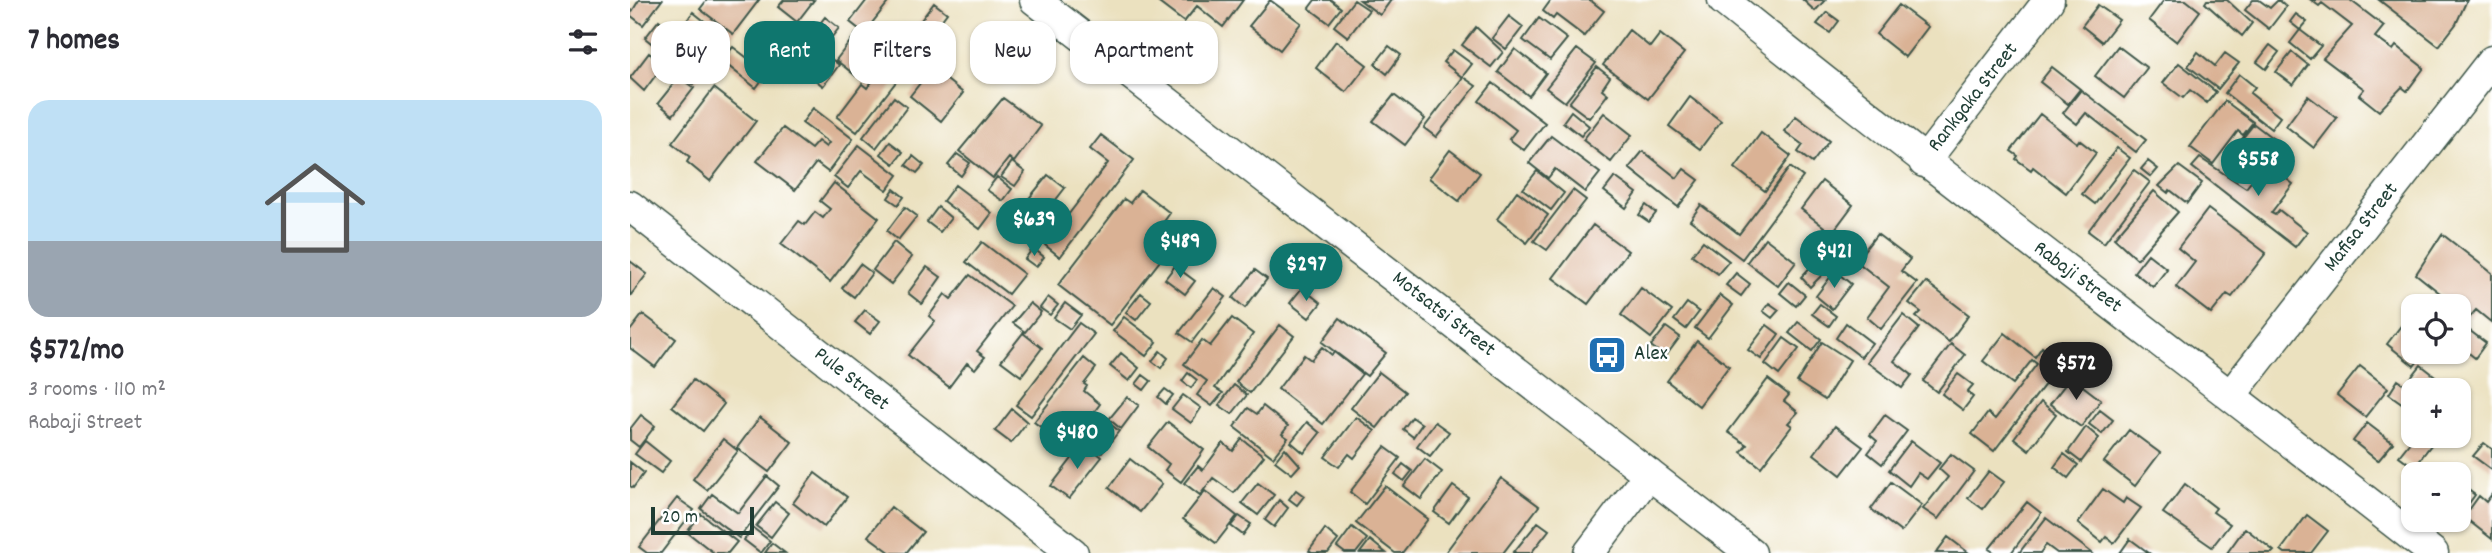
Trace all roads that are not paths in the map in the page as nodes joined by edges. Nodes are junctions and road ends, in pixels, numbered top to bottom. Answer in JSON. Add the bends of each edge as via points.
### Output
{"nodes":[{"id":1,"x":1723,"y":0,"type":"edge"},
{"id":2,"x":2049,"y":0,"type":"edge"},
{"id":3,"x":1041,"y":2,"type":"edge"},
{"id":4,"x":2492,"y":61,"type":"edge"},
{"id":5,"x":1924,"y":162,"type":"junction"},
{"id":6,"x":630,"y":206,"type":"edge"},
{"id":7,"x":2231,"y":395,"type":"junction"},
{"id":8,"x":1649,"y":474,"type":"junction"},
{"id":9,"x":1073,"y":553,"type":"edge"},
{"id":10,"x":1589,"y":553,"type":"edge"},
{"id":11,"x":1751,"y":553,"type":"edge"},
{"id":12,"x":2432,"y":553,"type":"edge"}],
"edges":[{"from":1,"to":5,"type":"street","name":"Rabaji Street"},
{"from":2,"to":5,"type":"street","name":"Rankgaka Street"},
{"from":3,"to":8,"type":"street","name":"Motsatsi Street"},
{"from":4,"to":7,"type":"street","name":"Mafisa Street"},
{"from":5,"to":7,"type":"street","name":"Rabaji Street"},
{"from":6,"to":9,"type":"street","name":"Pule Street"},
{"from":7,"to":12,"type":"street","name":"Rabaji Street"},
{"from":8,"to":10,"type":"street"},
{"from":8,"to":11,"type":"street","name":"Motsatsi Street"}]}
